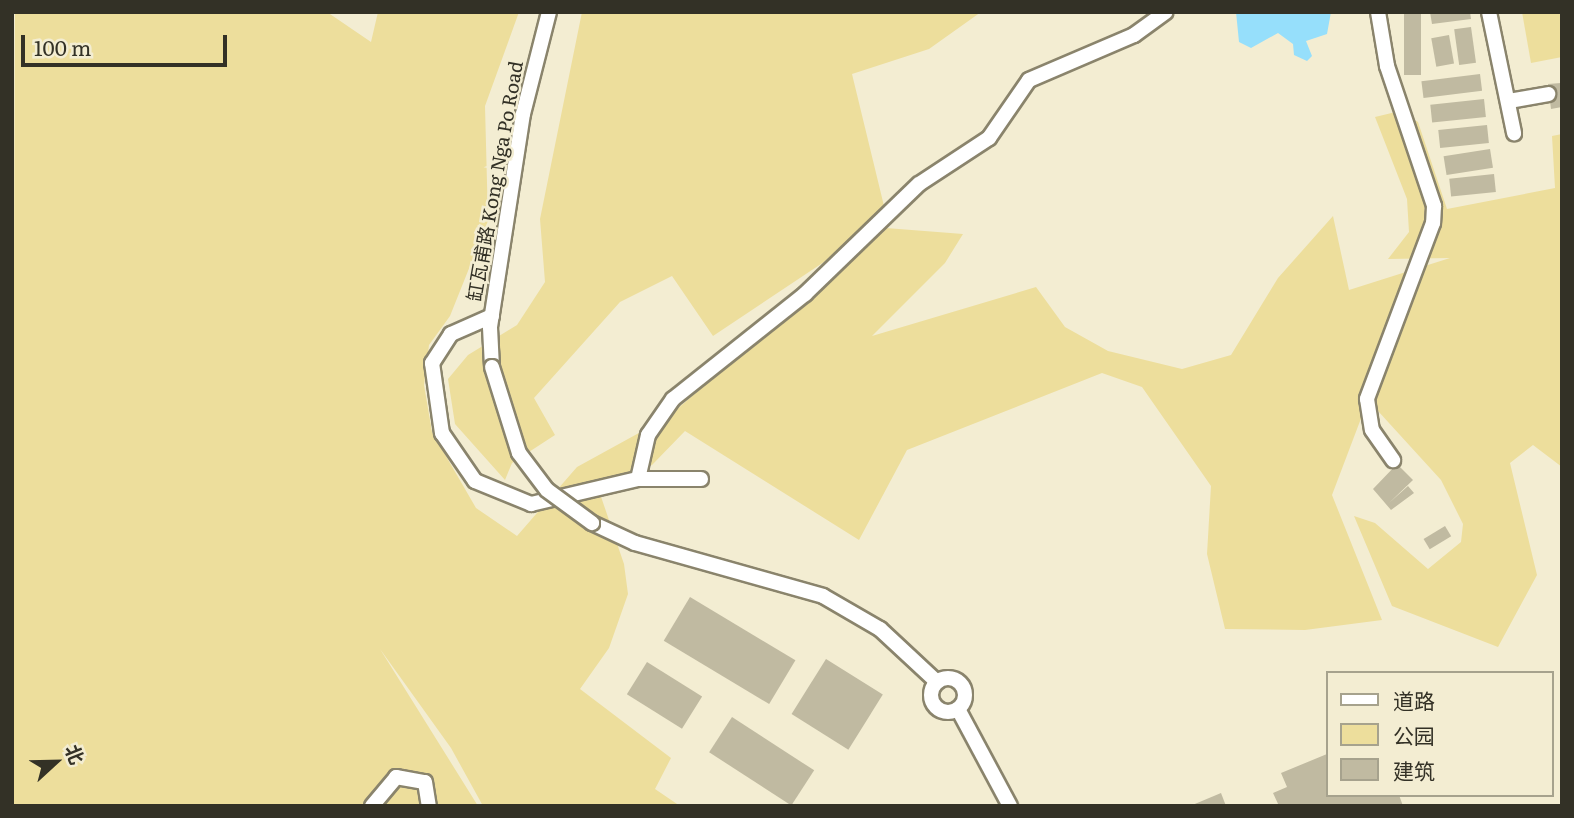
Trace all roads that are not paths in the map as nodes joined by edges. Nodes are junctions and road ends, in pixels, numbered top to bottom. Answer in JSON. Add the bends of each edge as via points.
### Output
{"nodes":[{"id":1,"x":549,"y":12,"type":"edge"},
{"id":2,"x":1166,"y":12,"type":"edge"},
{"id":3,"x":1378,"y":12,"type":"edge"},
{"id":4,"x":1489,"y":12,"type":"edge"},
{"id":5,"x":1548,"y":94,"type":"dead end"},
{"id":6,"x":1509,"y":101,"type":"junction"},
{"id":7,"x":1514,"y":134,"type":"dead end"},
{"id":8,"x":492,"y":316,"type":"junction"},
{"id":9,"x":1393,"y":460,"type":"dead end"},
{"id":10,"x":638,"y":479,"type":"junction"},
{"id":11,"x":701,"y":479,"type":"dead end"},
{"id":12,"x":937,"y":682,"type":"junction"},
{"id":13,"x":958,"y":709,"type":"junction"},
{"id":14,"x":1008,"y":800,"type":"edge"},
{"id":15,"x":372,"y":806,"type":"edge"},
{"id":16,"x":429,"y":806,"type":"edge"}],
"edges":[{"from":1,"to":8,"type":"street","name":"缸瓦甫路 Kong Nga Po Road","via":[[523,114]]},
{"from":2,"to":10,"type":"street","via":[[1134,35],[1029,80],[989,138],[919,184],[805,294],[673,398],[648,435]]},
{"from":3,"to":9,"type":"street","via":[[1387,66],[1434,206],[1433,223],[1367,399],[1377,439]]},
{"from":4,"to":6,"type":"street"},
{"from":5,"to":6,"type":"street"},
{"from":6,"to":7,"type":"street"},
{"from":8,"to":10,"type":"street","name":"缸瓦甫路 Kong Nga Po Road","via":[[451,334],[432,363],[442,433],[475,481],[531,504]]},
{"from":8,"to":12,"type":"street","name":"缸瓦甫路 Kong Nga Po Road","bridge":true,"via":[[492,367],[519,453],[547,490],[592,523],[647,547],[757,572],[823,596],[890,636]]},
{"from":10,"to":11,"type":"street","name":"缸瓦甫路 Kong Nga Po Road"},
{"from":12,"to":13,"type":"street","via":[[931,692],[936,708]]},
{"from":12,"to":13,"type":"street","name":"缸瓦甫路 Kong Nga Po Road","via":[[961,683],[965,699]]},
{"from":13,"to":14,"type":"street","name":"缸瓦甫路 Kong Nga Po Road"},
{"from":15,"to":16,"type":"street","via":[[396,777],[425,782]]}]}
